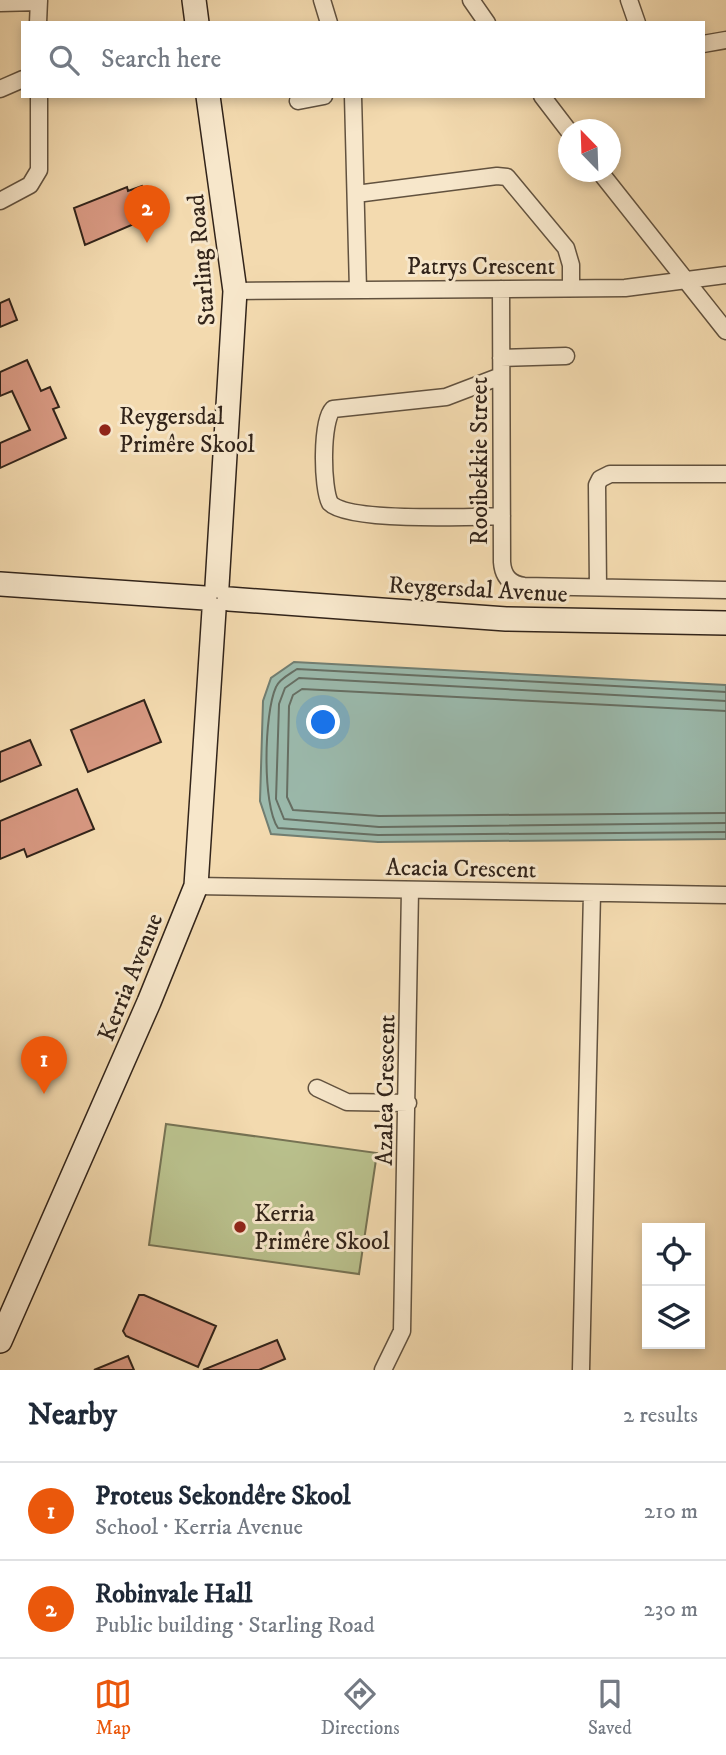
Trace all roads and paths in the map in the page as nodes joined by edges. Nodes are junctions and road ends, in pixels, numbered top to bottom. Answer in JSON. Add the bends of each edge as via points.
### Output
{"nodes":[{"id":1,"x":194,"y":0,"type":"edge"},
{"id":2,"x":322,"y":0,"type":"edge"},
{"id":3,"x":471,"y":0,"type":"edge"},
{"id":4,"x":629,"y":0,"type":"edge"},
{"id":5,"x":39,"y":1,"type":"edge"},
{"id":6,"x":0,"y":3,"type":"edge"},
{"id":7,"x":38,"y":21,"type":"edge"},
{"id":8,"x":197,"y":21,"type":"edge"},
{"id":9,"x":328,"y":21,"type":"edge"},
{"id":10,"x":486,"y":21,"type":"edge"},
{"id":11,"x":636,"y":21,"type":"edge"},
{"id":12,"x":726,"y":40,"type":"edge"},
{"id":13,"x":705,"y":44,"type":"edge"},
{"id":14,"x":21,"y":80,"type":"edge"},
{"id":15,"x":0,"y":89,"type":"edge"},
{"id":16,"x":39,"y":98,"type":"edge"},
{"id":17,"x":208,"y":98,"type":"edge"},
{"id":18,"x":314,"y":98,"type":"edge"},
{"id":19,"x":353,"y":98,"type":"edge"},
{"id":20,"x":544,"y":98,"type":"edge"},
{"id":21,"x":298,"y":101,"type":"dead end"},
{"id":22,"x":560,"y":119,"type":"edge"},
{"id":23,"x":608,"y":182,"type":"edge"},
{"id":24,"x":356,"y":194,"type":"junction"},
{"id":25,"x":0,"y":201,"type":"edge"},
{"id":26,"x":726,"y":275,"type":"edge"},
{"id":27,"x":689,"y":280,"type":"junction"},
{"id":28,"x":571,"y":288,"type":"junction"},
{"id":29,"x":501,"y":289,"type":"junction"},
{"id":30,"x":235,"y":290,"type":"junction"},
{"id":31,"x":358,"y":290,"type":"junction"},
{"id":32,"x":726,"y":331,"type":"edge"},
{"id":33,"x":566,"y":356,"type":"dead end"},
{"id":34,"x":501,"y":358,"type":"junction"},
{"id":35,"x":501,"y":376,"type":"junction"},
{"id":36,"x":726,"y":474,"type":"edge"},
{"id":37,"x":502,"y":516,"type":"junction"},
{"id":38,"x":0,"y":584,"type":"edge"},
{"id":39,"x":598,"y":587,"type":"junction"},
{"id":40,"x":726,"y":590,"type":"edge"},
{"id":41,"x":216,"y":598,"type":"junction"},
{"id":42,"x":726,"y":623,"type":"edge"},
{"id":43,"x":196,"y":886,"type":"junction"},
{"id":44,"x":410,"y":890,"type":"junction"},
{"id":45,"x":592,"y":893,"type":"junction"},
{"id":46,"x":726,"y":895,"type":"edge"},
{"id":47,"x":317,"y":1088,"type":"dead end"},
{"id":48,"x":408,"y":1103,"type":"junction"},
{"id":49,"x":0,"y":1341,"type":"edge"},
{"id":50,"x":383,"y":1370,"type":"edge"},
{"id":51,"x":581,"y":1370,"type":"edge"}],
"edges":[{"from":1,"to":8,"type":"street"},
{"from":2,"to":9,"type":"street"},
{"from":3,"to":10,"type":"street"},
{"from":4,"to":11,"type":"street"},
{"from":5,"to":6,"type":"street"},
{"from":5,"to":7,"type":"street"},
{"from":12,"to":13,"type":"street"},
{"from":14,"to":15,"type":"street"},
{"from":16,"to":25,"type":"street","via":[[39,170],[30,185]]},
{"from":17,"to":30,"type":"street","name":"Starling Road"},
{"from":18,"to":21,"type":"street"},
{"from":19,"to":24,"type":"street"},
{"from":20,"to":22,"type":"street"},
{"from":23,"to":27,"type":"street"},
{"from":24,"to":28,"type":"street","via":[[507,177],[566,248]]},
{"from":24,"to":31,"type":"street"},
{"from":26,"to":27,"type":"street","name":"Patrys Crescent"},
{"from":27,"to":28,"type":"street","name":"Patrys Crescent","via":[[625,288]]},
{"from":27,"to":32,"type":"street"},
{"from":28,"to":29,"type":"street","name":"Patrys Crescent"},
{"from":29,"to":31,"type":"street","name":"Patrys Crescent"},
{"from":29,"to":34,"type":"street","name":"Rooibekkie Street"},
{"from":30,"to":31,"type":"street","name":"Patrys Crescent"},
{"from":30,"to":41,"type":"street","name":"Starling Road"},
{"from":33,"to":34,"type":"street"},
{"from":34,"to":35,"type":"street","name":"Rooibekkie Street"},
{"from":35,"to":37,"type":"street","name":"Rooibekkie Street"},
{"from":35,"to":37,"type":"street","via":[[446,397],[333,409],[325,422],[325,462],[326,494],[339,511]]},
{"from":36,"to":39,"type":"street","via":[[610,474],[600,479]]},
{"from":37,"to":39,"type":"street","name":"Rooibekkie Street","via":[[502,569],[509,580],[524,586]]},
{"from":38,"to":41,"type":"street","name":"Reygersdal Avenue"},
{"from":39,"to":40,"type":"street","name":"Rooibekkie Street"},
{"from":41,"to":42,"type":"street","name":"Reygersdal Avenue","via":[[506,619]]},
{"from":41,"to":43,"type":"street","name":"Kerria Avenue"},
{"from":43,"to":44,"type":"street","name":"Acacia Crescent"},
{"from":43,"to":49,"type":"street","name":"Kerria Avenue"},
{"from":44,"to":45,"type":"street","name":"Acacia Crescent"},
{"from":44,"to":48,"type":"street","name":"Azalea Crescent"},
{"from":45,"to":46,"type":"street","name":"Acacia Crescent"},
{"from":45,"to":51,"type":"street"},
{"from":47,"to":48,"type":"street","via":[[347,1102]]},
{"from":48,"to":50,"type":"street","name":"Azalea Crescent","via":[[402,1331]]}]}
